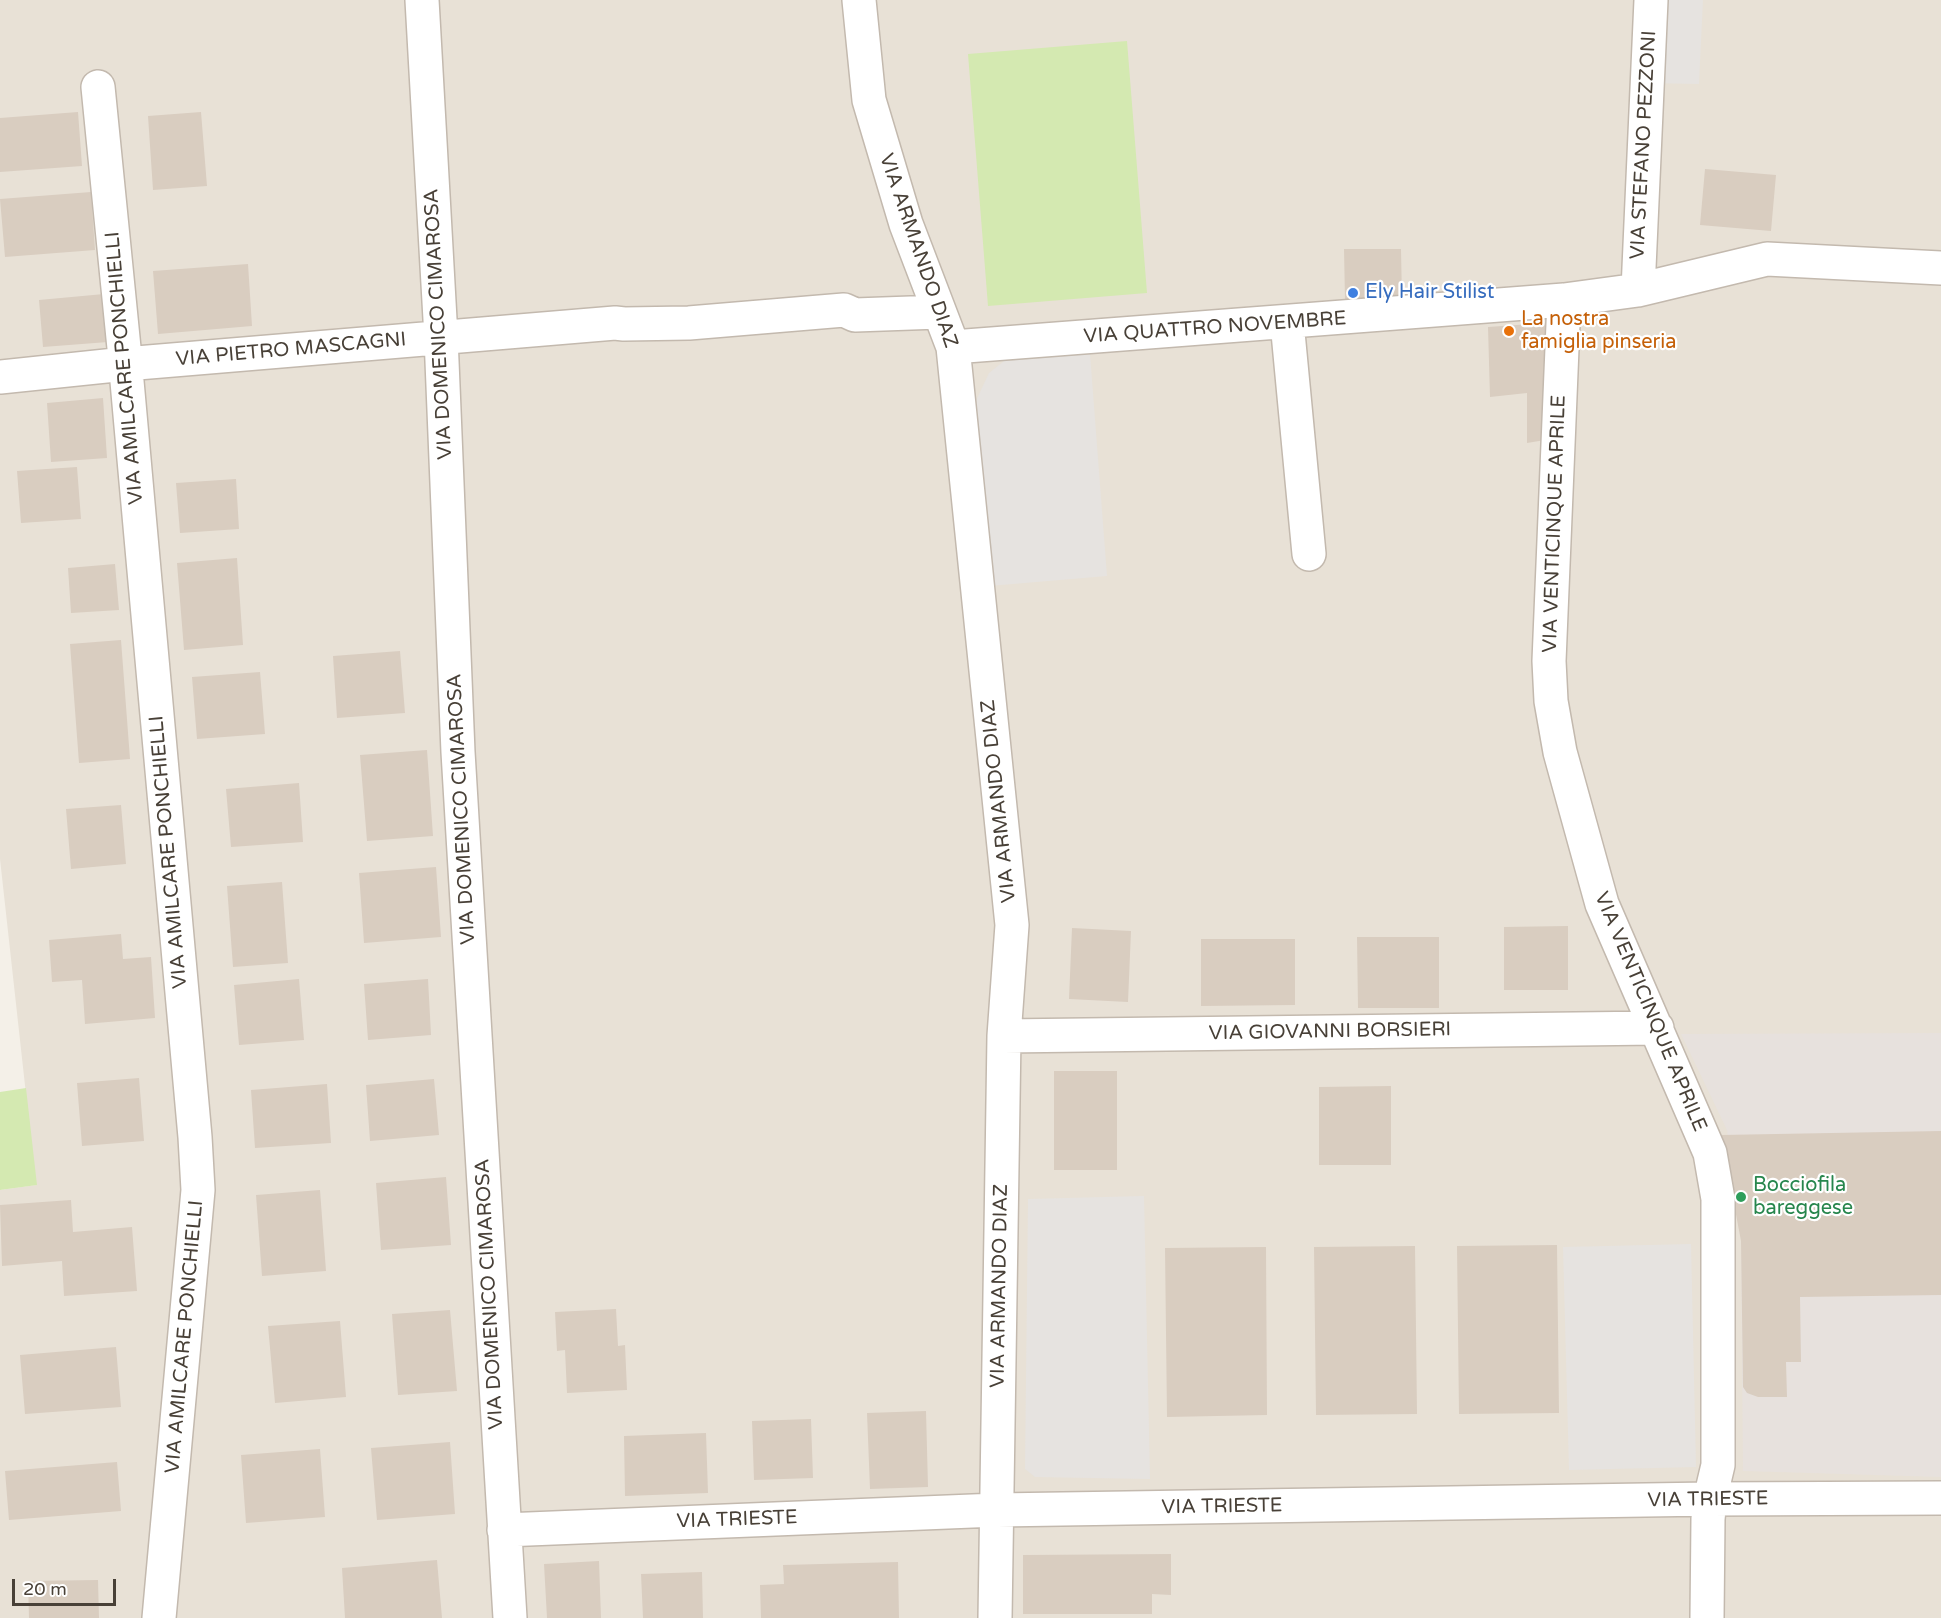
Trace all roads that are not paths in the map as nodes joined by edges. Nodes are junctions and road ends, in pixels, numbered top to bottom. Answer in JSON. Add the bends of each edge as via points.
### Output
{"nodes":[{"id":1,"x":422,"y":0,"type":"edge"},
{"id":2,"x":859,"y":0,"type":"edge"},
{"id":3,"x":1651,"y":0,"type":"edge"},
{"id":4,"x":98,"y":87,"type":"dead end"},
{"id":5,"x":1941,"y":268,"type":"edge"},
{"id":6,"x":1638,"y":290,"type":"junction"},
{"id":7,"x":1564,"y":300,"type":"junction"},
{"id":8,"x":939,"y":312,"type":"junction"},
{"id":9,"x":1287,"y":322,"type":"junction"},
{"id":10,"x":441,"y":338,"type":"junction"},
{"id":11,"x":953,"y":347,"type":"junction"},
{"id":12,"x":125,"y":364,"type":"junction"},
{"id":13,"x":0,"y":377,"type":"edge"},
{"id":14,"x":1309,"y":554,"type":"dead end"},
{"id":15,"x":1657,"y":1028,"type":"junction"},
{"id":16,"x":1004,"y":1036,"type":"junction"},
{"id":17,"x":1941,"y":1498,"type":"edge"},
{"id":18,"x":1710,"y":1499,"type":"junction"},
{"id":19,"x":997,"y":1510,"type":"junction"},
{"id":20,"x":504,"y":1530,"type":"junction"},
{"id":21,"x":159,"y":1618,"type":"edge"},
{"id":22,"x":510,"y":1618,"type":"edge"},
{"id":23,"x":995,"y":1618,"type":"edge"},
{"id":24,"x":1707,"y":1618,"type":"edge"}],
"edges":[{"from":1,"to":10,"type":"street","name":"VIA DOMENICO CIMAROSA"},
{"from":2,"to":8,"type":"street","name":"VIA ARMANDO DIAZ","via":[[869,100],[906,224]]},
{"from":3,"to":6,"type":"street","name":"VIA STEFANO PEZZONI"},
{"from":4,"to":12,"type":"street","name":"VIA AMILCARE PONCHIELLI"},
{"from":5,"to":6,"type":"street","name":"VIA QUATTRO NOVEMBRE","via":[[1767,259]]},
{"from":6,"to":7,"type":"street","name":"VIA QUATTRO NOVEMBRE"},
{"from":7,"to":9,"type":"street","name":"VIA QUATTRO NOVEMBRE"},
{"from":7,"to":15,"type":"street","name":"VIA VENTICINQUE APRILE","via":[[1551,701],[1560,752],[1602,904]]},
{"from":8,"to":10,"type":"street","name":"VIA PIETRO MASCAGNI","via":[[855,315],[844,310]]},
{"from":8,"to":11,"type":"street","name":"VIA ARMANDO DIAZ"},
{"from":9,"to":11,"type":"street","name":"VIA QUATTRO NOVEMBRE"},
{"from":9,"to":14,"type":"street"},
{"from":10,"to":12,"type":"street","name":"VIA PIETRO MASCAGNI"},
{"from":10,"to":20,"type":"street","name":"VIA DOMENICO CIMAROSA","via":[[458,752]]},
{"from":11,"to":16,"type":"street","name":"VIA ARMANDO DIAZ","via":[[1012,925]]},
{"from":12,"to":13,"type":"street","name":"VIA PIETRO MASCAGNI"},
{"from":12,"to":21,"type":"street","name":"VIA AMILCARE PONCHIELLI","via":[[198,1190]]},
{"from":15,"to":16,"type":"street","name":"VIA GIOVANNI BORSIERI"},
{"from":15,"to":18,"type":"street","name":"VIA VENTICINQUE APRILE","via":[[1710,1154],[1718,1199],[1718,1465]]},
{"from":16,"to":19,"type":"street","name":"VIA ARMANDO DIAZ"},
{"from":17,"to":18,"type":"street","name":"VIA TRIESTE"},
{"from":18,"to":19,"type":"street","name":"VIA TRIESTE"},
{"from":18,"to":24,"type":"street","name":"VIA VENTICINQUE APRILE"},
{"from":19,"to":20,"type":"street","name":"VIA TRIESTE"},
{"from":19,"to":23,"type":"street","name":"VIA ARMANDO DIAZ"},
{"from":20,"to":22,"type":"street","name":"VIA DOMENICO CIMAROSA"}]}
